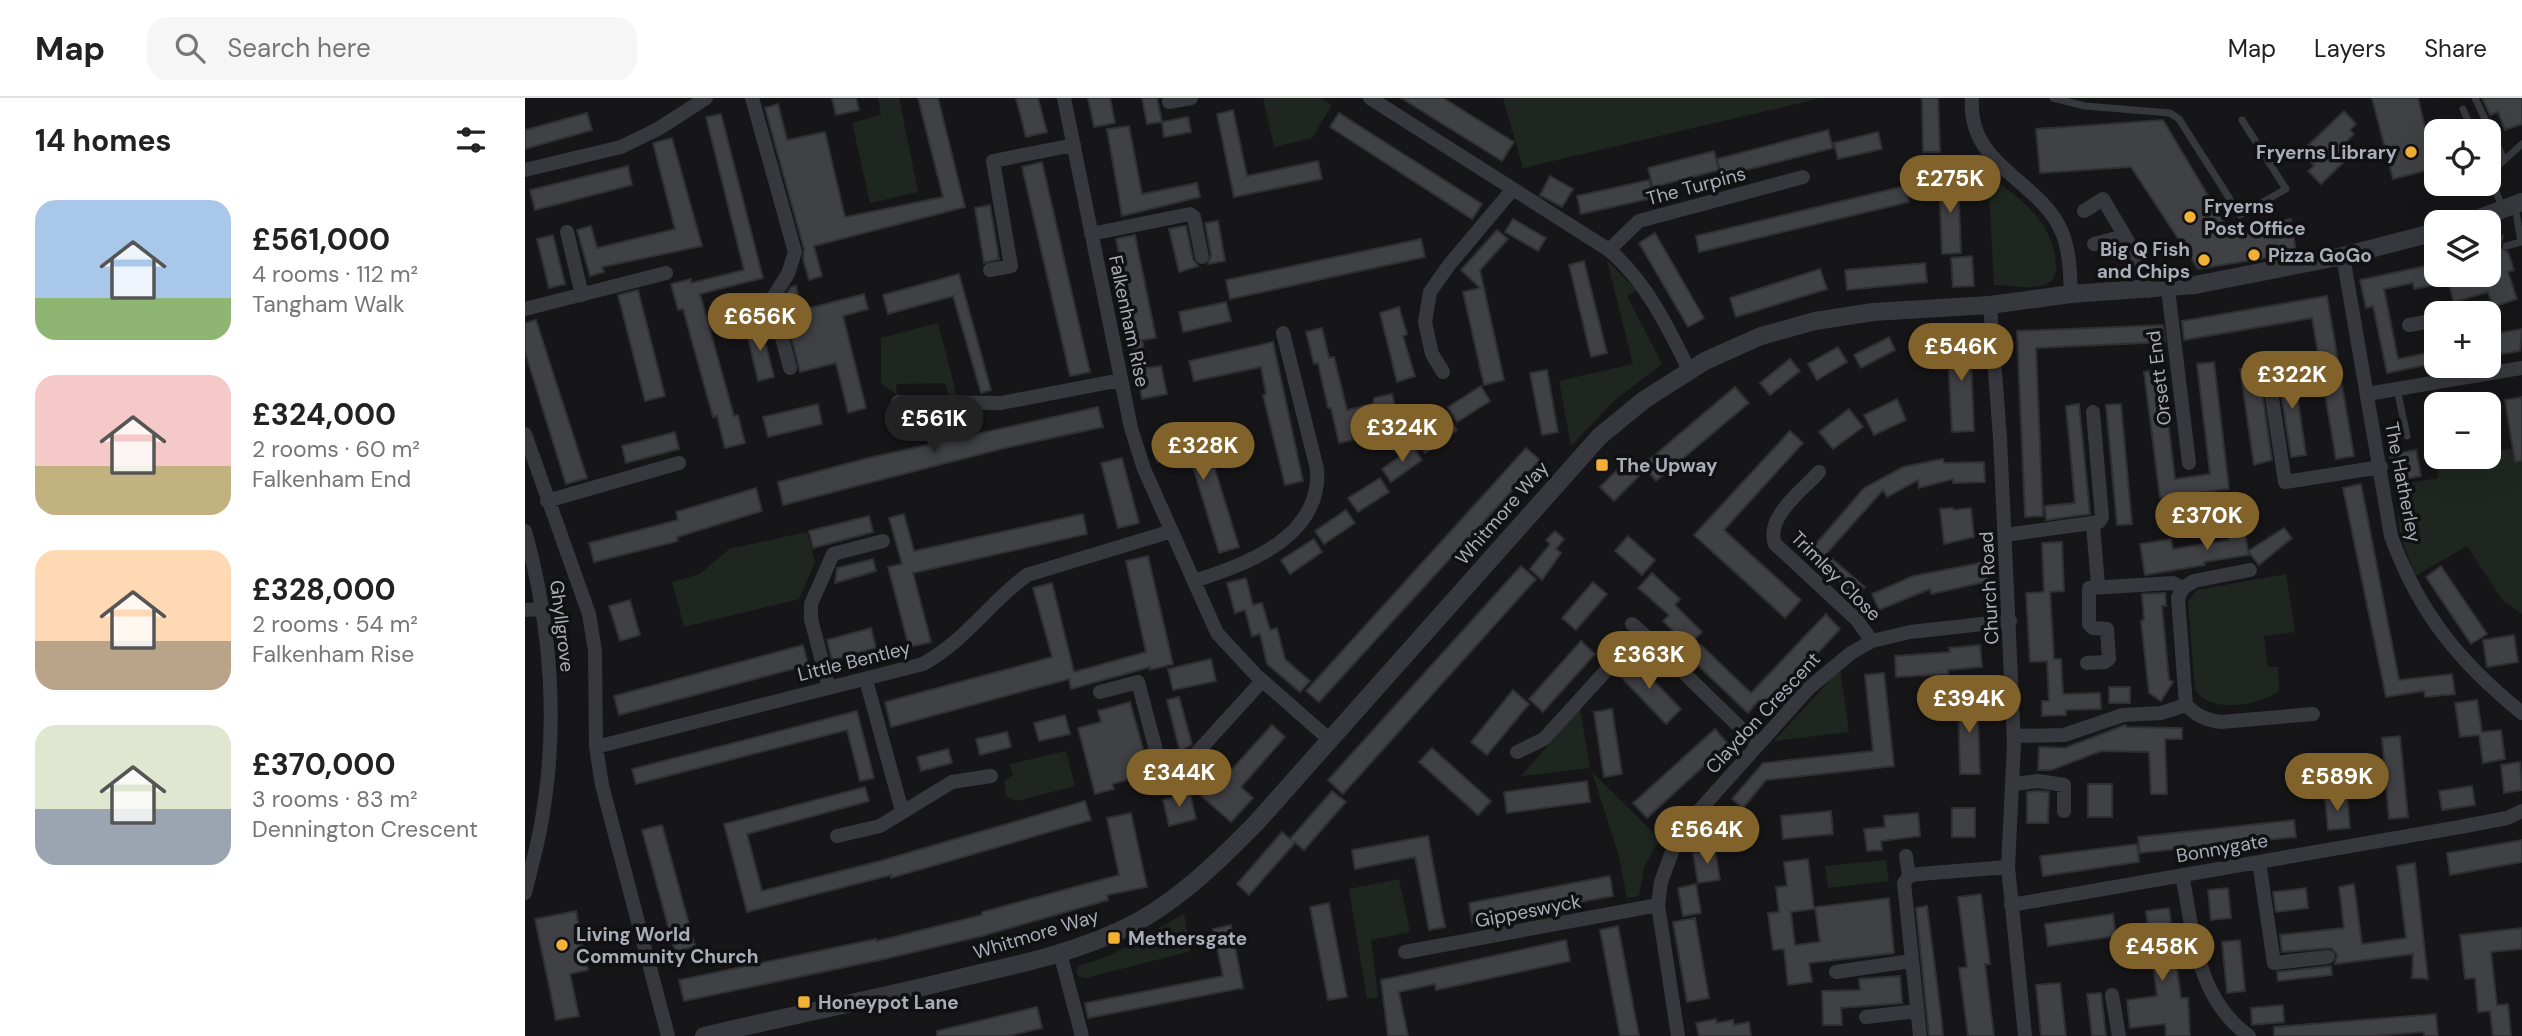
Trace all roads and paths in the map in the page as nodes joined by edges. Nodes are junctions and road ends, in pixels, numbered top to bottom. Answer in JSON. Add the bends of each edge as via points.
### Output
{"nodes":[{"id":1,"x":706,"y":98,"type":"edge"},
{"id":2,"x":752,"y":98,"type":"edge"},
{"id":3,"x":1064,"y":98,"type":"edge"},
{"id":4,"x":1191,"y":98,"type":"edge"},
{"id":5,"x":1370,"y":98,"type":"edge"},
{"id":6,"x":1972,"y":98,"type":"edge"},
{"id":7,"x":2053,"y":98,"type":"edge"},
{"id":8,"x":2475,"y":98,"type":"edge"},
{"id":9,"x":1170,"y":102,"type":"dead end"},
{"id":10,"x":2463,"y":109,"type":"dead end"},
{"id":11,"x":2467,"y":119,"type":"edge"},
{"id":12,"x":2242,"y":120,"type":"dead end"},
{"id":13,"x":2522,"y":144,"type":"edge"},
{"id":14,"x":1074,"y":145,"type":"junction"},
{"id":15,"x":2503,"y":158,"type":"junction"},
{"id":16,"x":2501,"y":160,"type":"edge"},
{"id":17,"x":525,"y":170,"type":"edge"},
{"id":18,"x":1803,"y":177,"type":"dead end"},
{"id":19,"x":1513,"y":189,"type":"junction"},
{"id":20,"x":2501,"y":190,"type":"edge"},
{"id":21,"x":2513,"y":206,"type":"edge"},
{"id":22,"x":2084,"y":211,"type":"dead end"},
{"id":23,"x":567,"y":232,"type":"dead end"},
{"id":24,"x":1091,"y":234,"type":"junction"},
{"id":25,"x":2424,"y":235,"type":"edge"},
{"id":26,"x":2124,"y":236,"type":"junction"},
{"id":27,"x":2094,"y":244,"type":"dead end"},
{"id":28,"x":2506,"y":246,"type":"dead end"},
{"id":29,"x":1609,"y":250,"type":"junction"},
{"id":30,"x":2343,"y":256,"type":"junction"},
{"id":31,"x":1202,"y":257,"type":"dead end"},
{"id":32,"x":990,"y":270,"type":"dead end"},
{"id":33,"x":666,"y":273,"type":"dead end"},
{"id":34,"x":2168,"y":289,"type":"junction"},
{"id":35,"x":2148,"y":291,"type":"junction"},
{"id":36,"x":2071,"y":294,"type":"junction"},
{"id":37,"x":582,"y":295,"type":"junction"},
{"id":38,"x":1990,"y":305,"type":"junction"},
{"id":39,"x":525,"y":309,"type":"edge"},
{"id":40,"x":2424,"y":322,"type":"edge"},
{"id":41,"x":2409,"y":325,"type":"dead end"},
{"id":42,"x":1283,"y":333,"type":"dead end"},
{"id":43,"x":789,"y":368,"type":"dead end"},
{"id":44,"x":2522,"y":368,"type":"edge"},
{"id":45,"x":2501,"y":369,"type":"edge"},
{"id":46,"x":1689,"y":370,"type":"junction"},
{"id":47,"x":1443,"y":372,"type":"dead end"},
{"id":48,"x":2268,"y":372,"type":"dead end"},
{"id":49,"x":2444,"y":378,"type":"edge"},
{"id":50,"x":1121,"y":380,"type":"junction"},
{"id":51,"x":2397,"y":389,"type":"junction"},
{"id":52,"x":2367,"y":394,"type":"junction"},
{"id":53,"x":898,"y":402,"type":"dead end"},
{"id":54,"x":2093,"y":412,"type":"dead end"},
{"id":55,"x":525,"y":434,"type":"edge"},
{"id":56,"x":2407,"y":436,"type":"dead end"},
{"id":57,"x":679,"y":463,"type":"dead end"},
{"id":58,"x":2189,"y":464,"type":"dead end"},
{"id":59,"x":2381,"y":467,"type":"junction"},
{"id":60,"x":1819,"y":472,"type":"dead end"},
{"id":61,"x":547,"y":500,"type":"junction"},
{"id":62,"x":2093,"y":525,"type":"junction"},
{"id":63,"x":525,"y":531,"type":"edge"},
{"id":64,"x":1172,"y":531,"type":"junction"},
{"id":65,"x":2005,"y":535,"type":"junction"},
{"id":66,"x":883,"y":541,"type":"dead end"},
{"id":67,"x":2249,"y":570,"type":"dead end"},
{"id":68,"x":1194,"y":581,"type":"junction"},
{"id":69,"x":2098,"y":585,"type":"junction"},
{"id":70,"x":2183,"y":588,"type":"junction"},
{"id":71,"x":542,"y":609,"type":"junction"},
{"id":72,"x":525,"y":610,"type":"edge"},
{"id":73,"x":2010,"y":621,"type":"junction"},
{"id":74,"x":1632,"y":624,"type":"dead end"},
{"id":75,"x":1649,"y":639,"type":"junction"},
{"id":76,"x":1872,"y":641,"type":"junction"},
{"id":77,"x":2087,"y":663,"type":"dead end"},
{"id":78,"x":866,"y":680,"type":"junction"},
{"id":79,"x":1262,"y":681,"type":"junction"},
{"id":80,"x":829,"y":688,"type":"junction"},
{"id":81,"x":1100,"y":692,"type":"dead end"},
{"id":82,"x":2186,"y":705,"type":"junction"},
{"id":83,"x":2522,"y":713,"type":"edge"},
{"id":84,"x":2313,"y":714,"type":"dead end"},
{"id":85,"x":2014,"y":736,"type":"junction"},
{"id":86,"x":1330,"y":740,"type":"junction"},
{"id":87,"x":1758,"y":745,"type":"junction"},
{"id":88,"x":596,"y":747,"type":"junction"},
{"id":89,"x":1517,"y":752,"type":"dead end"},
{"id":90,"x":991,"y":776,"type":"dead end"},
{"id":91,"x":2014,"y":784,"type":"junction"},
{"id":92,"x":902,"y":811,"type":"junction"},
{"id":93,"x":2064,"y":811,"type":"dead end"},
{"id":94,"x":2522,"y":811,"type":"edge"},
{"id":95,"x":837,"y":836,"type":"dead end"},
{"id":96,"x":1906,"y":856,"type":"dead end"},
{"id":97,"x":2259,"y":862,"type":"junction"},
{"id":98,"x":2008,"y":867,"type":"junction"},
{"id":99,"x":2182,"y":875,"type":"junction"},
{"id":100,"x":1909,"y":876,"type":"junction"},
{"id":101,"x":526,"y":885,"type":"edge"},
{"id":102,"x":1658,"y":905,"type":"junction"},
{"id":103,"x":2011,"y":905,"type":"junction"},
{"id":104,"x":1405,"y":952,"type":"dead end"},
{"id":105,"x":1060,"y":953,"type":"junction"},
{"id":106,"x":2328,"y":957,"type":"dead end"},
{"id":107,"x":1911,"y":961,"type":"junction"},
{"id":108,"x":1836,"y":972,"type":"dead end"},
{"id":109,"x":2112,"y":995,"type":"dead end"},
{"id":110,"x":1917,"y":1011,"type":"junction"},
{"id":111,"x":1866,"y":1017,"type":"dead end"},
{"id":112,"x":711,"y":1035,"type":"edge"},
{"id":113,"x":668,"y":1036,"type":"edge"},
{"id":114,"x":1082,"y":1036,"type":"edge"},
{"id":115,"x":1678,"y":1036,"type":"edge"},
{"id":116,"x":1920,"y":1036,"type":"edge"},
{"id":117,"x":2025,"y":1036,"type":"edge"},
{"id":118,"x":2119,"y":1036,"type":"edge"},
{"id":119,"x":2249,"y":1036,"type":"edge"}],
"edges":[{"from":1,"to":17,"type":"street","via":[[621,147]]},
{"from":2,"to":43,"type":"street","via":[[795,252],[772,299]]},
{"from":3,"to":14,"type":"street","name":"Falkenham Rise"},
{"from":4,"to":9,"type":"street"},
{"from":5,"to":19,"type":"street"},
{"from":6,"to":36,"type":"street","via":[[1973,118],[1991,156],[2036,198],[2060,229]]},
{"from":7,"to":12,"type":"lane","via":[[2085,106],[2170,113],[2179,119],[2241,215],[2286,188]]},
{"from":8,"to":15,"type":"lane"},
{"from":10,"to":11,"type":"lane"},
{"from":13,"to":15,"type":"lane"},
{"from":14,"to":24,"type":"street","name":"Falkenham Rise"},
{"from":14,"to":32,"type":"street","via":[[993,161],[1011,266]]},
{"from":15,"to":16,"type":"lane"},
{"from":18,"to":29,"type":"street","name":"The Turpins","via":[[1639,222]]},
{"from":19,"to":29,"type":"street"},
{"from":19,"to":47,"type":"street","via":[[1430,292],[1425,322],[1432,354]]},
{"from":20,"to":21,"type":"lane"},
{"from":21,"to":28,"type":"lane","via":[[2521,242]]},
{"from":22,"to":26,"type":"street","via":[[2103,199]]},
{"from":23,"to":37,"type":"street"},
{"from":24,"to":31,"type":"street","via":[[1189,214],[1194,217]]},
{"from":24,"to":50,"type":"street","name":"Falkenham Rise"},
{"from":25,"to":30,"type":"street","name":"Whitmore Way"},
{"from":26,"to":27,"type":"street"},
{"from":26,"to":35,"type":"street","via":[[2142,265]]},
{"from":29,"to":46,"type":"street","via":[[1639,281]]},
{"from":30,"to":34,"type":"street","name":"Whitmore Way"},
{"from":30,"to":52,"type":"street","name":"The Hatherley"},
{"from":33,"to":37,"type":"street"},
{"from":34,"to":35,"type":"street","name":"Whitmore Way"},
{"from":34,"to":58,"type":"street","name":"Orsett End"},
{"from":35,"to":36,"type":"street","name":"Whitmore Way"},
{"from":36,"to":38,"type":"street","name":"Whitmore Way"},
{"from":37,"to":39,"type":"street"},
{"from":38,"to":46,"type":"street","name":"Whitmore Way","via":[[1873,312],[1815,321],[1761,336]]},
{"from":38,"to":65,"type":"street","name":"Church Road"},
{"from":40,"to":41,"type":"street"},
{"from":42,"to":68,"type":"street","via":[[1319,488],[1298,526],[1277,544],[1233,568]]},
{"from":44,"to":45,"type":"street"},
{"from":46,"to":86,"type":"street","name":"Whitmore Way","via":[[1600,436]]},
{"from":48,"to":59,"type":"street","via":[[2285,482]]},
{"from":49,"to":51,"type":"street"},
{"from":50,"to":53,"type":"street","via":[[1001,403]]},
{"from":50,"to":64,"type":"street","name":"Falkenham Rise","via":[[1139,457]]},
{"from":51,"to":52,"type":"street"},
{"from":51,"to":56,"type":"lane"},
{"from":52,"to":59,"type":"street","name":"The Hatherley"},
{"from":54,"to":62,"type":"street","via":[[2102,517]]},
{"from":55,"to":61,"type":"street"},
{"from":57,"to":61,"type":"street"},
{"from":59,"to":83,"type":"street","name":"The Hatherley","via":[[2391,536],[2408,580],[2433,624],[2471,668]]},
{"from":60,"to":76,"type":"street","name":"Trimley Close","via":[[1778,518],[1772,536],[1775,544],[1856,619]]},
{"from":61,"to":88,"type":"street","via":[[589,614],[597,668]]},
{"from":62,"to":65,"type":"street"},
{"from":62,"to":69,"type":"street"},
{"from":63,"to":71,"type":"street","name":"Ghyllgrove"},
{"from":64,"to":68,"type":"street","name":"Falkenham Rise"},
{"from":64,"to":78,"type":"street","name":"Little Bentley","via":[[1027,575],[949,650],[923,664]]},
{"from":65,"to":73,"type":"street","name":"Church Road"},
{"from":66,"to":80,"type":"street","via":[[833,554],[816,589],[811,619]]},
{"from":67,"to":70,"type":"street","via":[[2194,581]]},
{"from":68,"to":79,"type":"street","name":"Falkenham Rise","via":[[1217,633]]},
{"from":69,"to":70,"type":"street","via":[[2162,581]]},
{"from":69,"to":77,"type":"street","via":[[2087,591],[2089,624],[2107,629],[2109,659]]},
{"from":70,"to":82,"type":"street","via":[[2178,598]]},
{"from":71,"to":72,"type":"street"},
{"from":71,"to":101,"type":"street","name":"Ghyllgrove","via":[[549,660],[550,735],[540,830]]},
{"from":73,"to":76,"type":"street","name":"Claydon Crescent","via":[[1943,627]]},
{"from":73,"to":85,"type":"street","name":"Church Road"},
{"from":74,"to":75,"type":"street"},
{"from":75,"to":87,"type":"street"},
{"from":75,"to":89,"type":"street","via":[[1632,642],[1544,739]]},
{"from":76,"to":87,"type":"street","name":"Claydon Crescent","via":[[1830,668]]},
{"from":78,"to":80,"type":"street","name":"Little Bentley"},
{"from":78,"to":92,"type":"street"},
{"from":79,"to":81,"type":"street","via":[[1182,769],[1162,773],[1138,682]]},
{"from":79,"to":86,"type":"street","name":"Falkenham Rise"},
{"from":80,"to":88,"type":"street","name":"Little Bentley"},
{"from":82,"to":84,"type":"street","via":[[2207,720],[2221,722]]},
{"from":82,"to":85,"type":"street","via":[[2161,713],[2123,715],[2064,734]]},
{"from":85,"to":91,"type":"street","name":"Church Road"},
{"from":86,"to":105,"type":"street","name":"Whitmore Way","via":[[1224,856],[1176,895],[1120,931]]},
{"from":87,"to":102,"type":"street","name":"Claydon Crescent","via":[[1689,822],[1673,849]]},
{"from":88,"to":113,"type":"street"},
{"from":90,"to":92,"type":"street","via":[[952,782]]},
{"from":91,"to":93,"type":"street","via":[[2064,785]]},
{"from":91,"to":98,"type":"street","name":"Church Road"},
{"from":92,"to":95,"type":"street","via":[[880,826]]},
{"from":94,"to":97,"type":"street","name":"Bonnygate","via":[[2507,818]]},
{"from":96,"to":100,"type":"street"},
{"from":97,"to":99,"type":"street","name":"Bonnygate"},
{"from":97,"to":106,"type":"street","via":[[2274,963]]},
{"from":98,"to":100,"type":"street"},
{"from":98,"to":103,"type":"street","name":"Church Road"},
{"from":99,"to":103,"type":"street","name":"Bonnygate"},
{"from":99,"to":119,"type":"street","via":[[2208,990],[2226,1018]]},
{"from":100,"to":107,"type":"street","via":[[1903,887]]},
{"from":102,"to":104,"type":"street","name":"Gippeswyck"},
{"from":102,"to":115,"type":"street","name":"Claydon Crescent"},
{"from":103,"to":117,"type":"street","name":"Church Road"},
{"from":105,"to":112,"type":"street","name":"Whitmore Way"},
{"from":105,"to":114,"type":"street"},
{"from":107,"to":108,"type":"street"},
{"from":107,"to":110,"type":"street"},
{"from":109,"to":118,"type":"street"},
{"from":110,"to":111,"type":"street"},
{"from":110,"to":116,"type":"street"}]}
